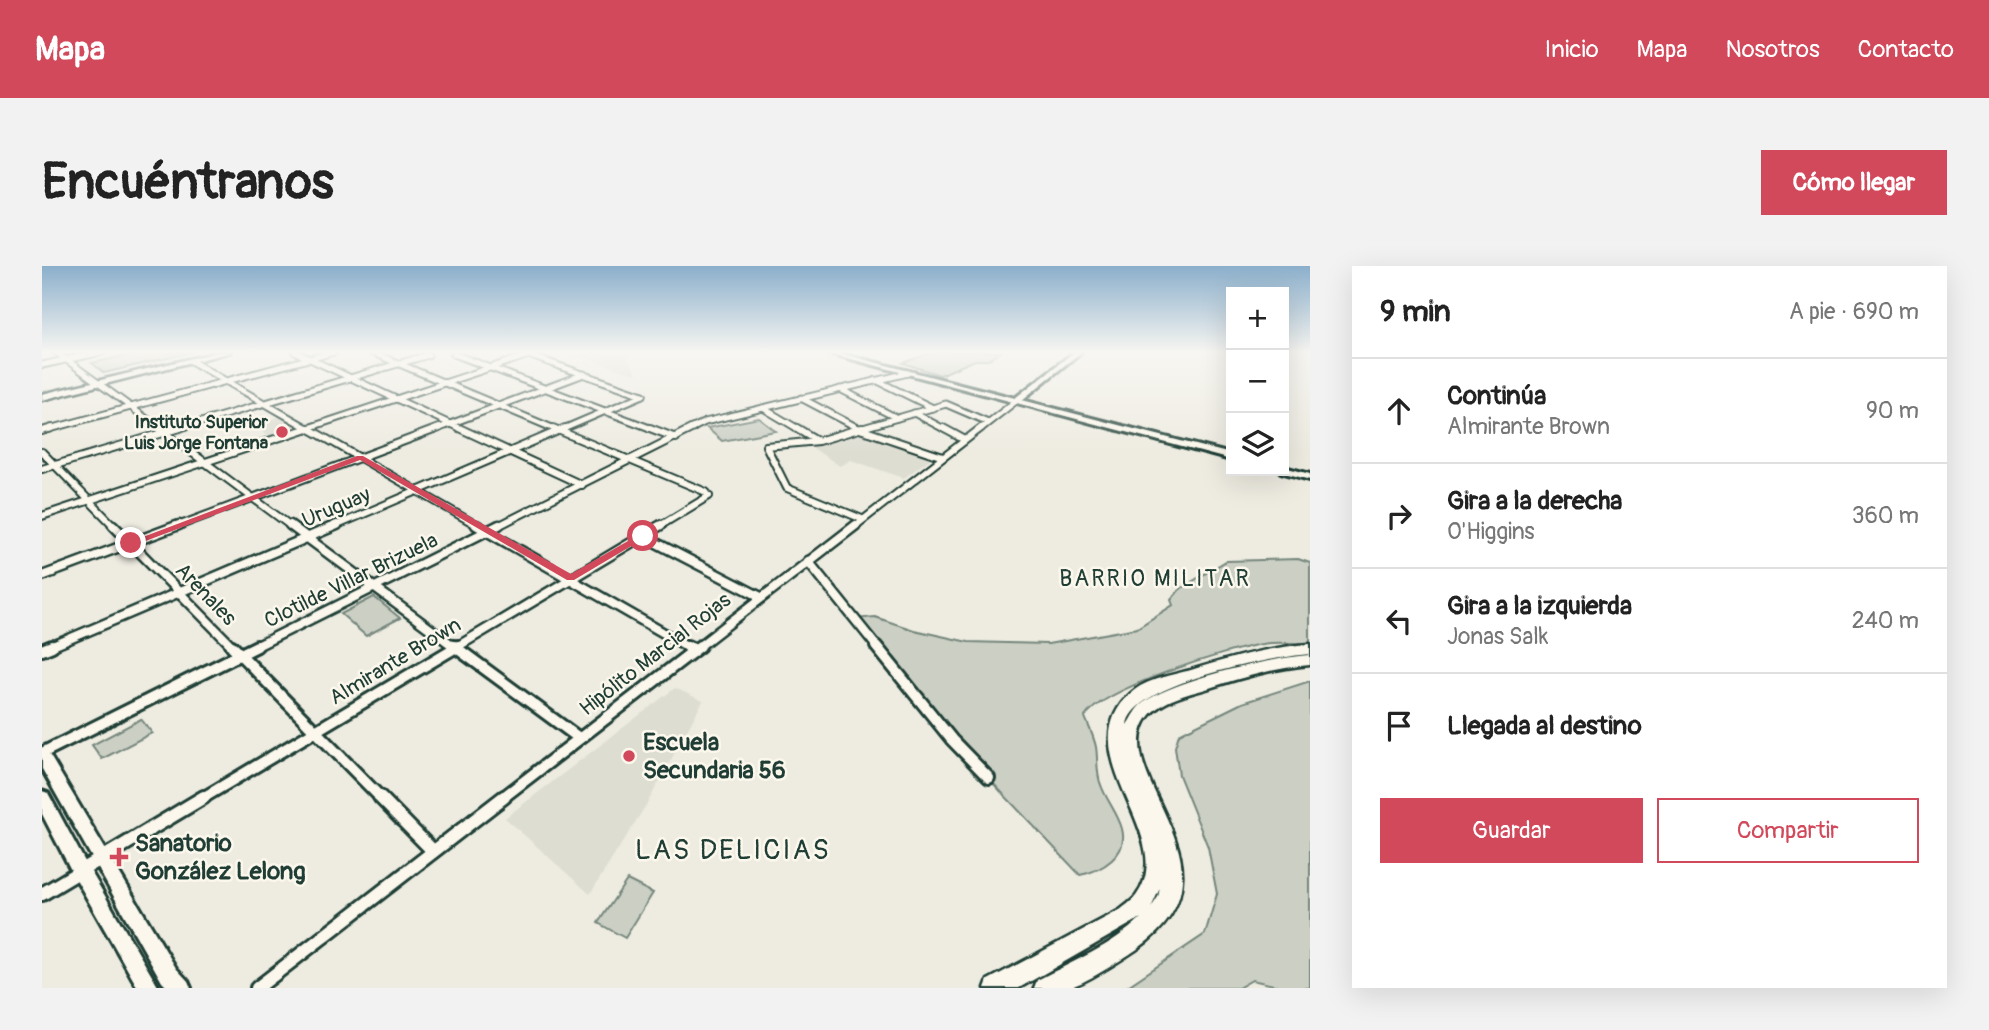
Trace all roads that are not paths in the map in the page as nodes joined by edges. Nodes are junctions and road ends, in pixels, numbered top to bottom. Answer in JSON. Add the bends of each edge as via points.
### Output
{"nodes":[{"id":1,"x":76,"y":386,"type":"edge"},
{"id":2,"x":83,"y":386,"type":"edge"},
{"id":3,"x":101,"y":386,"type":"edge"},
{"id":4,"x":209,"y":386,"type":"edge"},
{"id":5,"x":234,"y":386,"type":"edge"},
{"id":6,"x":325,"y":386,"type":"edge"},
{"id":7,"x":367,"y":386,"type":"edge"},
{"id":8,"x":438,"y":386,"type":"edge"},
{"id":9,"x":453,"y":386,"type":"edge"},
{"id":10,"x":539,"y":386,"type":"edge"},
{"id":11,"x":551,"y":386,"type":"edge"},
{"id":12,"x":617,"y":386,"type":"edge"},
{"id":13,"x":853,"y":386,"type":"edge"},
{"id":14,"x":888,"y":386,"type":"edge"},
{"id":15,"x":957,"y":386,"type":"edge"},
{"id":16,"x":1035,"y":386,"type":"edge"},
{"id":17,"x":545,"y":388,"type":"junction"},
{"id":18,"x":840,"y":389,"type":"junction"},
{"id":19,"x":42,"y":392,"type":"edge"},
{"id":20,"x":42,"y":397,"type":"edge"},
{"id":21,"x":801,"y":398,"type":"junction"},
{"id":22,"x":396,"y":400,"type":"junction"},
{"id":23,"x":1016,"y":401,"type":"junction"},
{"id":24,"x":265,"y":403,"type":"junction"},
{"id":25,"x":500,"y":405,"type":"junction"},
{"id":26,"x":130,"y":407,"type":"junction"},
{"id":27,"x":763,"y":408,"type":"junction"},
{"id":28,"x":933,"y":408,"type":"junction"},
{"id":29,"x":605,"y":412,"type":"junction"},
{"id":30,"x":914,"y":413,"type":"junction"},
{"id":31,"x":897,"y":418,"type":"junction"},
{"id":32,"x":988,"y":422,"type":"junction"},
{"id":33,"x":449,"y":424,"type":"junction"},
{"id":34,"x":309,"y":428,"type":"junction"},
{"id":35,"x":859,"y":429,"type":"junction"},
{"id":36,"x":42,"y":430,"type":"edge"},
{"id":37,"x":561,"y":431,"type":"junction"},
{"id":38,"x":166,"y":433,"type":"junction"},
{"id":39,"x":676,"y":438,"type":"junction"},
{"id":40,"x":818,"y":440,"type":"junction"},
{"id":41,"x":965,"y":440,"type":"junction"},
{"id":42,"x":42,"y":452,"type":"edge"},
{"id":43,"x":510,"y":453,"type":"junction"},
{"id":44,"x":1226,"y":456,"type":"edge"},
{"id":45,"x":360,"y":457,"type":"junction"},
{"id":46,"x":943,"y":457,"type":"junction"},
{"id":47,"x":631,"y":460,"type":"junction"},
{"id":48,"x":206,"y":462,"type":"junction"},
{"id":49,"x":55,"y":466,"type":"junction"},
{"id":50,"x":42,"y":469,"type":"edge"},
{"id":51,"x":1289,"y":471,"type":"edge"},
{"id":52,"x":1310,"y":477,"type":"edge"},
{"id":53,"x":582,"y":485,"type":"junction"},
{"id":54,"x":419,"y":491,"type":"junction"},
{"id":55,"x":253,"y":497,"type":"junction"},
{"id":56,"x":90,"y":500,"type":"junction"},
{"id":57,"x":42,"y":516,"type":"edge"},
{"id":58,"x":862,"y":519,"type":"junction"},
{"id":59,"x":489,"y":531,"type":"junction"},
{"id":60,"x":643,"y":536,"type":"junction"},
{"id":61,"x":309,"y":538,"type":"junction"},
{"id":62,"x":131,"y":543,"type":"junction"},
{"id":63,"x":808,"y":561,"type":"junction"},
{"id":64,"x":42,"y":576,"type":"edge"},
{"id":65,"x":571,"y":578,"type":"junction"},
{"id":66,"x":376,"y":587,"type":"junction"},
{"id":67,"x":179,"y":592,"type":"junction"},
{"id":68,"x":761,"y":597,"type":"junction"},
{"id":69,"x":457,"y":646,"type":"junction"},
{"id":70,"x":693,"y":649,"type":"junction"},
{"id":71,"x":1310,"y":649,"type":"edge"},
{"id":72,"x":42,"y":650,"type":"edge"},
{"id":73,"x":241,"y":654,"type":"junction"},
{"id":74,"x":1310,"y":660,"type":"edge"},
{"id":75,"x":315,"y":731,"type":"junction"},
{"id":76,"x":579,"y":738,"type":"junction"},
{"id":77,"x":42,"y":754,"type":"edge"},
{"id":78,"x":989,"y":778,"type":"dead end"},
{"id":79,"x":42,"y":797,"type":"edge"},
{"id":80,"x":433,"y":851,"type":"junction"},
{"id":81,"x":101,"y":858,"type":"junction"},
{"id":82,"x":81,"y":871,"type":"junction"},
{"id":83,"x":42,"y":894,"type":"edge"},
{"id":84,"x":163,"y":964,"type":"junction"},
{"id":85,"x":147,"y":983,"type":"edge"},
{"id":86,"x":181,"y":988,"type":"edge"},
{"id":87,"x":257,"y":988,"type":"edge"},
{"id":88,"x":996,"y":988,"type":"edge"},
{"id":89,"x":1045,"y":988,"type":"edge"}],
"edges":[{"from":1,"to":19,"type":"main road"},
{"from":2,"to":20,"type":"main road"},
{"from":3,"to":26,"type":"street"},
{"from":4,"to":26,"type":"street"},
{"from":5,"to":24,"type":"street"},
{"from":6,"to":24,"type":"street"},
{"from":7,"to":22,"type":"street"},
{"from":8,"to":22,"type":"street"},
{"from":9,"to":25,"type":"street"},
{"from":10,"to":17,"type":"street"},
{"from":11,"to":17,"type":"street"},
{"from":12,"to":29,"type":"street","name":"Uruguay","via":[[643,395]]},
{"from":13,"to":18,"type":"street","name":"Clotilde Villar Brizuela"},
{"from":14,"to":28,"type":"street"},
{"from":15,"to":23,"type":"main road"},
{"from":16,"to":23,"type":"main road","name":"Hipólito Marcial Rojas"},
{"from":17,"to":25,"type":"street"},
{"from":17,"to":29,"type":"street"},
{"from":18,"to":21,"type":"street","name":"Clotilde Villar Brizuela"},
{"from":18,"to":31,"type":"street"},
{"from":21,"to":27,"type":"street","name":"Clotilde Villar Brizuela"},
{"from":21,"to":35,"type":"street"},
{"from":22,"to":33,"type":"street"},
{"from":22,"to":34,"type":"street"},
{"from":23,"to":32,"type":"street","name":"Hipólito Marcial Rojas"},
{"from":23,"to":44,"type":"main road"},
{"from":24,"to":34,"type":"street"},
{"from":24,"to":38,"type":"street"},
{"from":25,"to":33,"type":"street"},
{"from":25,"to":37,"type":"street"},
{"from":26,"to":36,"type":"street"},
{"from":26,"to":38,"type":"street"},
{"from":27,"to":39,"type":"street","name":"Clotilde Villar Brizuela","via":[[705,422]]},
{"from":27,"to":40,"type":"street"},
{"from":28,"to":30,"type":"street"},
{"from":28,"to":32,"type":"street","via":[[948,404]]},
{"from":29,"to":37,"type":"street","name":"Uruguay"},
{"from":29,"to":39,"type":"street"},
{"from":30,"to":31,"type":"street"},
{"from":30,"to":41,"type":"street"},
{"from":31,"to":35,"type":"street"},
{"from":32,"to":41,"type":"street","name":"Hipólito Marcial Rojas"},
{"from":33,"to":43,"type":"street"},
{"from":33,"to":45,"type":"street"},
{"from":34,"to":45,"type":"street"},
{"from":34,"to":48,"type":"street"},
{"from":35,"to":40,"type":"street"},
{"from":35,"to":46,"type":"street"},
{"from":37,"to":43,"type":"street","name":"Uruguay"},
{"from":37,"to":47,"type":"street"},
{"from":38,"to":48,"type":"street"},
{"from":38,"to":49,"type":"street"},
{"from":39,"to":47,"type":"street","name":"Clotilde Villar Brizuela"},
{"from":40,"to":58,"type":"street","via":[[766,446],[787,488]]},
{"from":41,"to":46,"type":"street","name":"Hipólito Marcial Rojas"},
{"from":42,"to":49,"type":"street","name":"Arenales"},
{"from":43,"to":53,"type":"street"},
{"from":43,"to":54,"type":"street","name":"Uruguay"},
{"from":45,"to":54,"type":"street"},
{"from":45,"to":55,"type":"street"},
{"from":46,"to":58,"type":"street","name":"Hipólito Marcial Rojas"},
{"from":47,"to":53,"type":"street","name":"Clotilde Villar Brizuela"},
{"from":47,"to":60,"type":"street","name":"Almirante Brown","via":[[709,496]]},
{"from":48,"to":55,"type":"street"},
{"from":48,"to":56,"type":"street"},
{"from":49,"to":50,"type":"street"},
{"from":49,"to":56,"type":"street","name":"Arenales"},
{"from":51,"to":52,"type":"main road"},
{"from":53,"to":59,"type":"street","name":"Clotilde Villar Brizuela"},
{"from":54,"to":59,"type":"street"},
{"from":54,"to":61,"type":"street","name":"Uruguay"},
{"from":55,"to":61,"type":"street"},
{"from":55,"to":62,"type":"street"},
{"from":56,"to":57,"type":"street"},
{"from":56,"to":62,"type":"street","name":"Arenales"},
{"from":58,"to":63,"type":"street","name":"Hipólito Marcial Rojas"},
{"from":59,"to":65,"type":"street"},
{"from":59,"to":66,"type":"street","name":"Clotilde Villar Brizuela"},
{"from":60,"to":65,"type":"street","name":"Almirante Brown"},
{"from":60,"to":68,"type":"street"},
{"from":61,"to":66,"type":"street"},
{"from":61,"to":67,"type":"street","name":"Uruguay"},
{"from":62,"to":64,"type":"street"},
{"from":62,"to":67,"type":"street","name":"Arenales"},
{"from":63,"to":68,"type":"street","name":"Hipólito Marcial Rojas"},
{"from":63,"to":78,"type":"street","via":[[952,740]]},
{"from":65,"to":69,"type":"street","name":"Almirante Brown"},
{"from":65,"to":70,"type":"street"},
{"from":66,"to":69,"type":"street"},
{"from":66,"to":73,"type":"street","name":"Clotilde Villar Brizuela"},
{"from":67,"to":72,"type":"street","name":"Uruguay"},
{"from":67,"to":73,"type":"street","name":"Arenales"},
{"from":68,"to":70,"type":"street","name":"Hipólito Marcial Rojas"},
{"from":69,"to":75,"type":"street","name":"Almirante Brown"},
{"from":69,"to":76,"type":"street"},
{"from":70,"to":76,"type":"street","name":"Hipólito Marcial Rojas"},
{"from":71,"to":88,"type":"main road","via":[[1251,656],[1149,690],[1127,705],[1117,744],[1152,837],[1154,881],[1143,903],[1127,917]]},
{"from":73,"to":75,"type":"street","name":"Arenales"},
{"from":73,"to":77,"type":"street","name":"Clotilde Villar Brizuela"},
{"from":74,"to":89,"type":"main road","via":[[1266,664],[1189,689],[1142,712],[1135,723],[1132,753],[1172,855],[1174,882],[1169,898],[1147,929]]},
{"from":75,"to":80,"type":"street","name":"Arenales"},
{"from":75,"to":81,"type":"street","name":"Almirante Brown"},
{"from":76,"to":80,"type":"street","name":"Hipólito Marcial Rojas"},
{"from":77,"to":81,"type":"main road"},
{"from":79,"to":82,"type":"main road"},
{"from":80,"to":87,"type":"street","name":"Hipólito Marcial Rojas"},
{"from":81,"to":82,"type":"street","name":"Almirante Brown"},
{"from":81,"to":84,"type":"main road"},
{"from":82,"to":83,"type":"street","name":"Almirante Brown"},
{"from":82,"to":85,"type":"main road"},
{"from":84,"to":85,"type":"street"},
{"from":84,"to":86,"type":"main road"}]}
